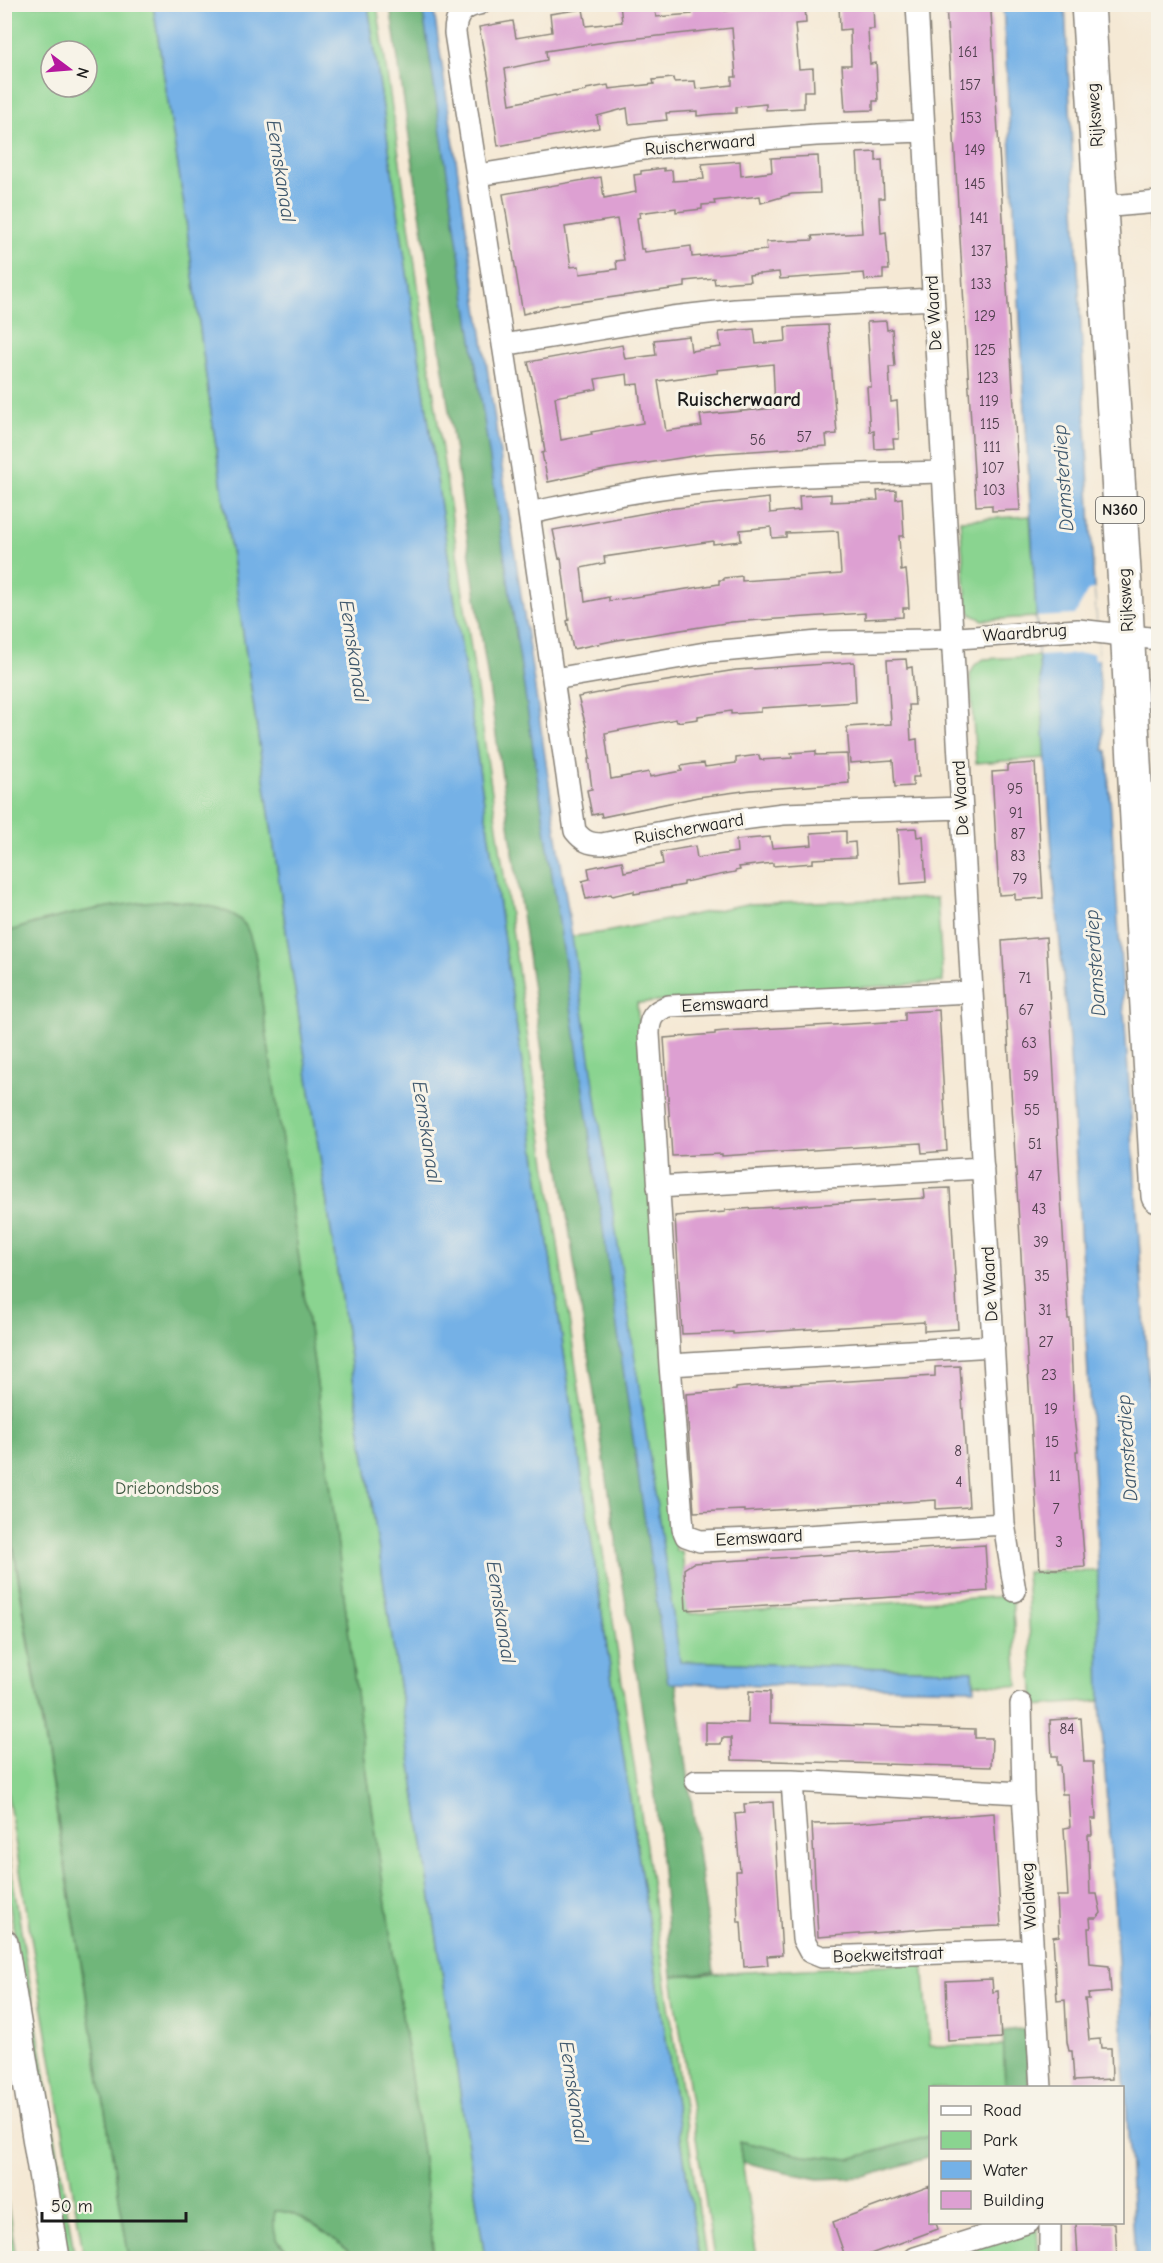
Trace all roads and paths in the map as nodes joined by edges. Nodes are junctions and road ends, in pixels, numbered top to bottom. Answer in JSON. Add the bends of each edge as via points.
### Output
{"nodes":[{"id":1,"x":479,"y":4,"type":"edge"},
{"id":2,"x":917,"y":4,"type":"edge"},
{"id":3,"x":1088,"y":4,"type":"edge"},
{"id":4,"x":923,"y":131,"type":"junction"},
{"id":5,"x":478,"y":175,"type":"junction"},
{"id":6,"x":1157,"y":202,"type":"edge"},
{"id":7,"x":1101,"y":207,"type":"junction"},
{"id":8,"x":1158,"y":231,"type":"edge"},
{"id":9,"x":933,"y":299,"type":"junction"},
{"id":10,"x":503,"y":345,"type":"junction"},
{"id":11,"x":943,"y":472,"type":"junction"},
{"id":12,"x":530,"y":513,"type":"junction"},
{"id":13,"x":1128,"y":635,"type":"edge"},
{"id":14,"x":953,"y":638,"type":"junction"},
{"id":15,"x":554,"y":679,"type":"junction"},
{"id":16,"x":962,"y":808,"type":"junction"},
{"id":17,"x":972,"y":992,"type":"junction"},
{"id":18,"x":983,"y":1168,"type":"junction"},
{"id":19,"x":658,"y":1187,"type":"junction"},
{"id":20,"x":1158,"y":1196,"type":"edge"},
{"id":21,"x":994,"y":1346,"type":"junction"},
{"id":22,"x":670,"y":1365,"type":"junction"},
{"id":23,"x":1004,"y":1524,"type":"junction"},
{"id":24,"x":1015,"y":1592,"type":"dead end"},
{"id":25,"x":1021,"y":1704,"type":"dead end"},
{"id":26,"x":696,"y":1781,"type":"dead end"},
{"id":27,"x":792,"y":1781,"type":"junction"},
{"id":28,"x":1023,"y":1793,"type":"junction"},
{"id":29,"x":4,"y":1943,"type":"edge"},
{"id":30,"x":1032,"y":1950,"type":"junction"},
{"id":31,"x":1041,"y":2086,"type":"edge"},
{"id":32,"x":1026,"y":2224,"type":"edge"},
{"id":33,"x":1050,"y":2224,"type":"edge"},
{"id":34,"x":56,"y":2259,"type":"edge"},
{"id":35,"x":915,"y":2259,"type":"edge"},
{"id":36,"x":1050,"y":2259,"type":"edge"}],
"edges":[{"from":1,"to":5,"type":"street","name":"Ruischerwaard","via":[[464,10],[455,20]]},
{"from":2,"to":4,"type":"street","name":"De Waard"},
{"from":3,"to":7,"type":"main road","name":"Rijksweg","number":"N360"},
{"from":4,"to":5,"type":"street","name":"Ruischerwaard","via":[[651,148]]},
{"from":4,"to":9,"type":"street","name":"De Waard"},
{"from":5,"to":10,"type":"street","name":"Ruischerwaard"},
{"from":6,"to":7,"type":"street"},
{"from":6,"to":8,"type":"lane"},
{"from":7,"to":13,"type":"main road","name":"Rijksweg","number":"N360"},
{"from":9,"to":10,"type":"street","via":[[735,310],[661,318]]},
{"from":9,"to":11,"type":"street","name":"De Waard"},
{"from":10,"to":12,"type":"street","name":"Ruischerwaard"},
{"from":11,"to":12,"type":"street","via":[[777,476],[691,484]]},
{"from":11,"to":14,"type":"street","name":"De Waard"},
{"from":12,"to":15,"type":"street","name":"Ruischerwaard"},
{"from":13,"to":14,"type":"street","name":"Waardbrug","via":[[1078,630]]},
{"from":13,"to":20,"type":"main road","name":"Rijksweg","number":"N360"},
{"from":14,"to":15,"type":"street","via":[[819,642],[711,652]]},
{"from":14,"to":16,"type":"street","name":"De Waard"},
{"from":15,"to":16,"type":"street","name":"Ruischerwaard","via":[[574,831],[591,844],[783,814]]},
{"from":16,"to":17,"type":"street","name":"De Waard"},
{"from":17,"to":18,"type":"street","name":"De Waard"},
{"from":17,"to":19,"type":"street","name":"Eemswaard","via":[[669,1006],[659,1010],[652,1016],[649,1034]]},
{"from":18,"to":19,"type":"street"},
{"from":18,"to":21,"type":"street","name":"De Waard"},
{"from":19,"to":22,"type":"street","name":"Eemswaard"},
{"from":21,"to":22,"type":"street"},
{"from":21,"to":23,"type":"street","name":"De Waard"},
{"from":22,"to":23,"type":"street","name":"Eemswaard","via":[[683,1529],[693,1540]]},
{"from":23,"to":24,"type":"street","name":"De Waard"},
{"from":25,"to":28,"type":"street","name":"Woldweg"},
{"from":26,"to":27,"type":"street"},
{"from":27,"to":28,"type":"street"},
{"from":27,"to":30,"type":"street","name":"Boekweitstraat","via":[[803,1939],[810,1952],[822,1957]]},
{"from":28,"to":30,"type":"street","name":"Woldweg"},
{"from":29,"to":34,"type":"street"},
{"from":30,"to":31,"type":"street","name":"Woldweg"},
{"from":32,"to":35,"type":"street"},
{"from":33,"to":36,"type":"street"}]}
